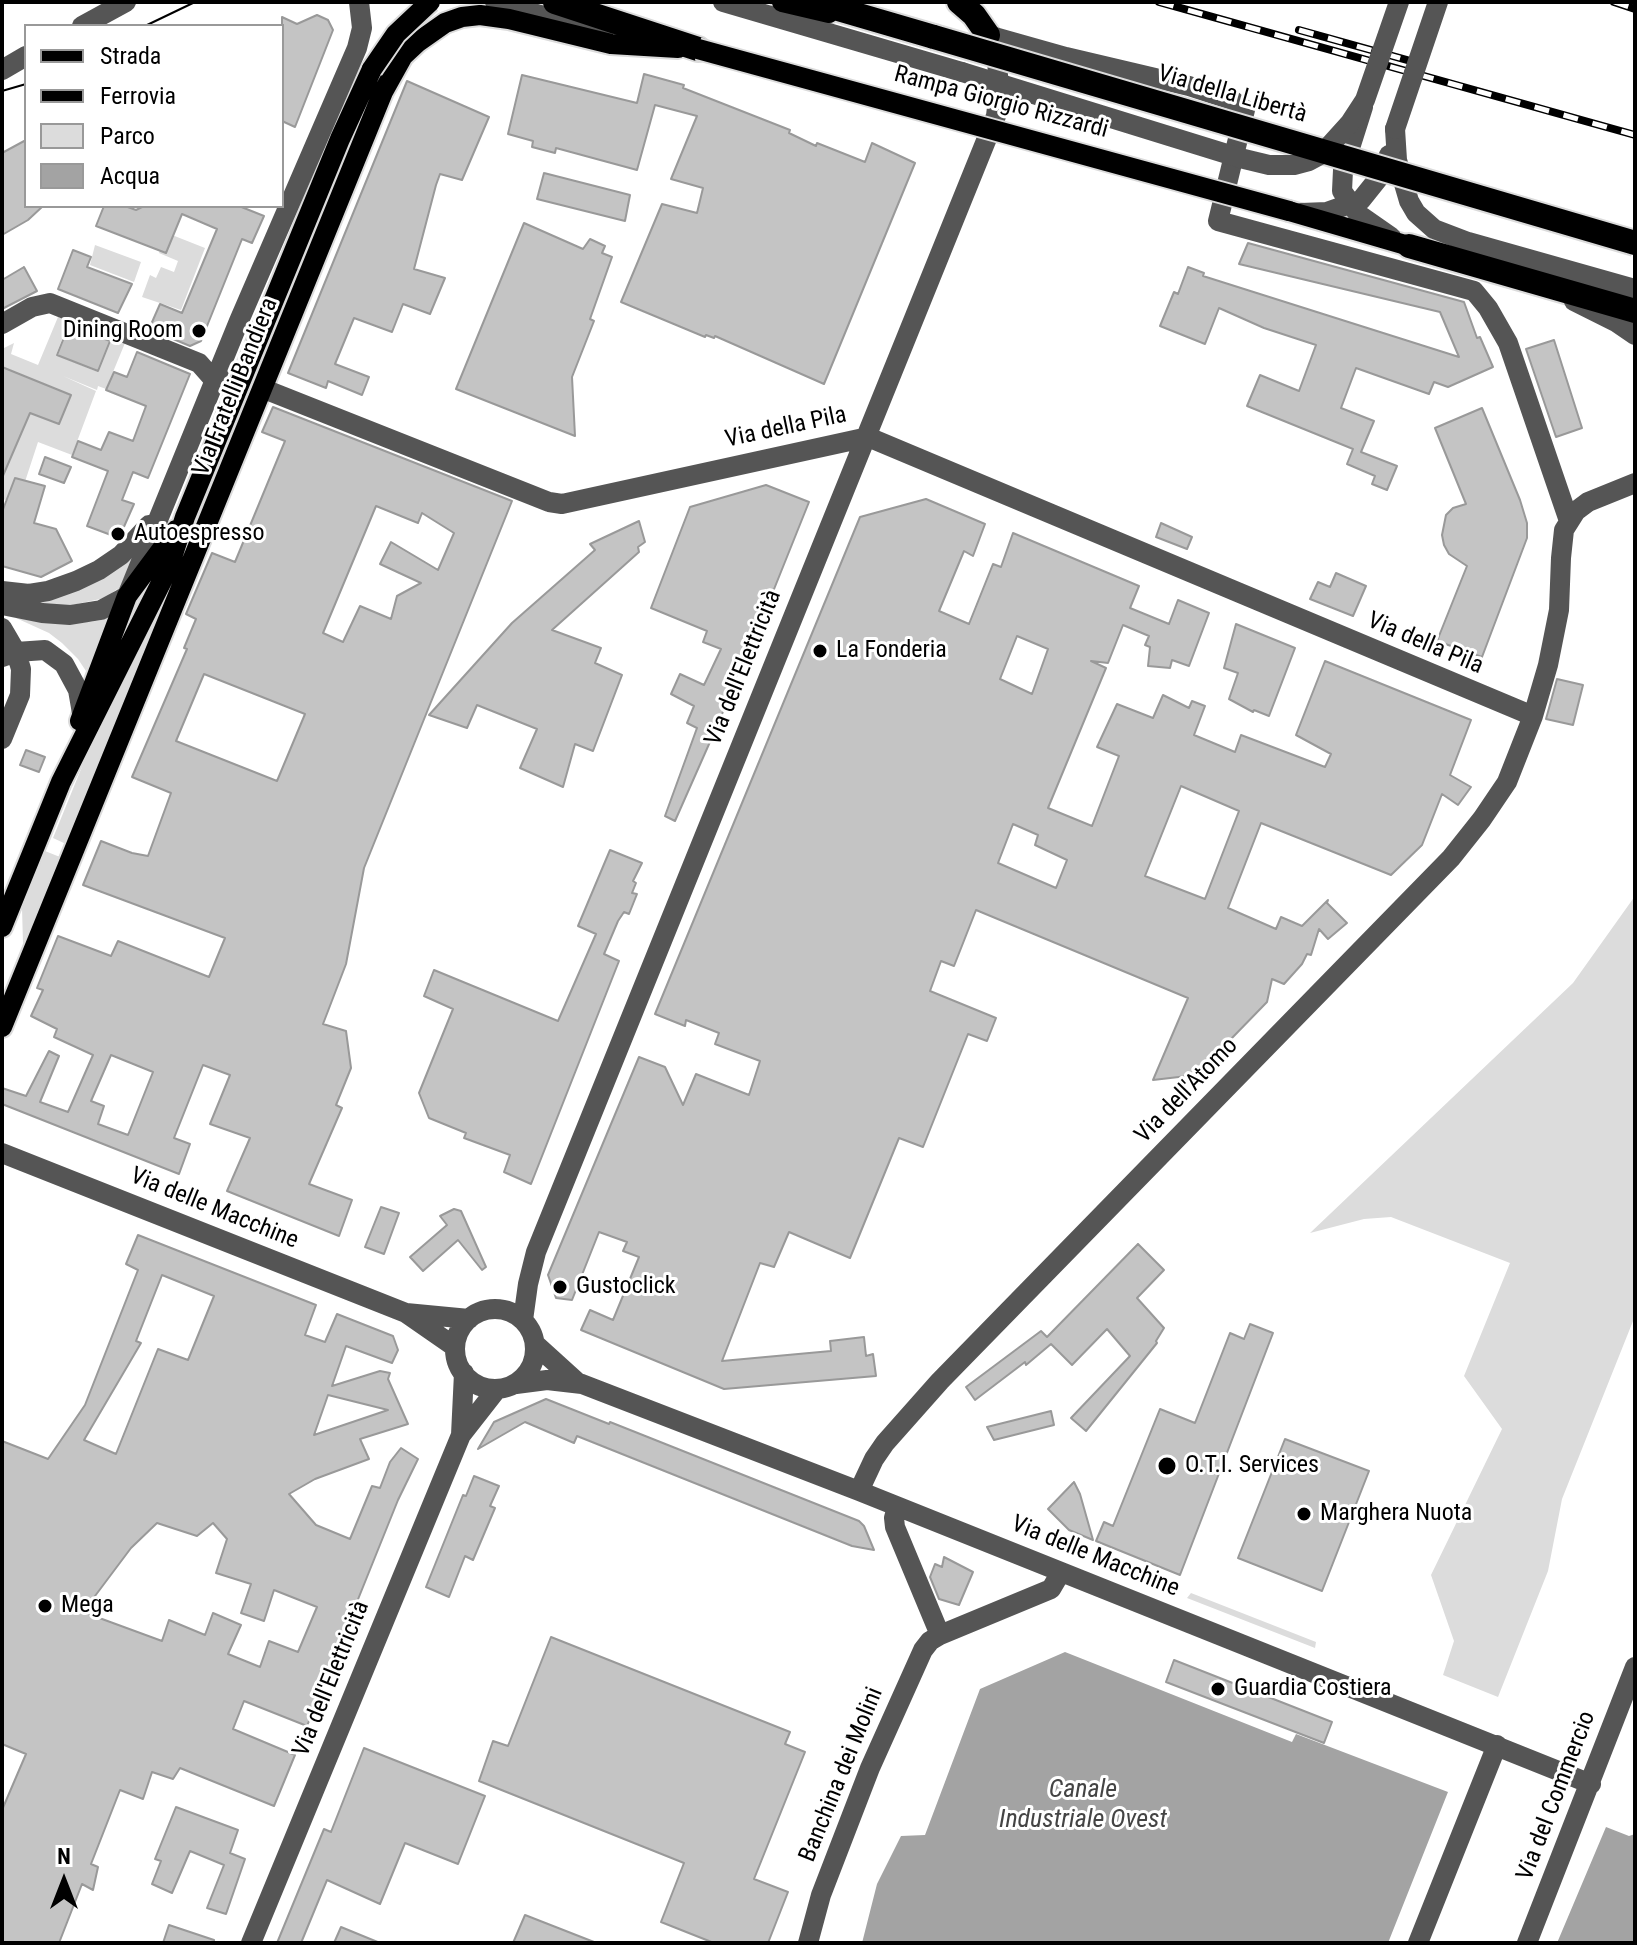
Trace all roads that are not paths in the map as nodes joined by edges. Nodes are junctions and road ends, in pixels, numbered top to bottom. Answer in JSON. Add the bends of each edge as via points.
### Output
{"nodes":[{"id":1,"x":126,"y":2,"type":"edge"},
{"id":2,"x":359,"y":2,"type":"edge"},
{"id":3,"x":430,"y":2,"type":"edge"},
{"id":4,"x":495,"y":2,"type":"edge"},
{"id":5,"x":555,"y":2,"type":"edge"},
{"id":6,"x":723,"y":2,"type":"edge"},
{"id":7,"x":772,"y":2,"type":"edge"},
{"id":8,"x":782,"y":2,"type":"edge"},
{"id":9,"x":814,"y":2,"type":"edge"},
{"id":10,"x":959,"y":2,"type":"edge"},
{"id":11,"x":1399,"y":2,"type":"edge"},
{"id":12,"x":1438,"y":2,"type":"edge"},
{"id":13,"x":86,"y":24,"type":"edge"},
{"id":14,"x":361,"y":35,"type":"junction"},
{"id":15,"x":988,"y":35,"type":"junction"},
{"id":16,"x":934,"y":37,"type":"junction"},
{"id":17,"x":698,"y":49,"type":"junction"},
{"id":18,"x":403,"y":56,"type":"junction"},
{"id":19,"x":24,"y":57,"type":"edge"},
{"id":20,"x":2,"y":70,"type":"edge"},
{"id":21,"x":962,"y":72,"type":"junction"},
{"id":22,"x":1365,"y":100,"type":"junction"},
{"id":23,"x":1395,"y":129,"type":"junction"},
{"id":24,"x":1350,"y":206,"type":"junction"},
{"id":25,"x":1289,"y":211,"type":"junction"},
{"id":26,"x":1635,"y":243,"type":"edge"},
{"id":27,"x":1409,"y":246,"type":"junction"},
{"id":28,"x":1549,"y":288,"type":"junction"},
{"id":29,"x":1635,"y":289,"type":"edge"},
{"id":30,"x":1635,"y":311,"type":"edge"},
{"id":31,"x":2,"y":324,"type":"edge"},
{"id":32,"x":1635,"y":335,"type":"edge"},
{"id":33,"x":214,"y":380,"type":"junction"},
{"id":34,"x":264,"y":389,"type":"junction"},
{"id":35,"x":868,"y":437,"type":"junction"},
{"id":36,"x":1635,"y":483,"type":"edge"},
{"id":37,"x":160,"y":512,"type":"junction"},
{"id":38,"x":185,"y":517,"type":"junction"},
{"id":39,"x":1569,"y":521,"type":"junction"},
{"id":40,"x":2,"y":591,"type":"edge"},
{"id":41,"x":127,"y":596,"type":"junction"},
{"id":42,"x":2,"y":605,"type":"edge"},
{"id":43,"x":2,"y":628,"type":"edge"},
{"id":44,"x":9,"y":654,"type":"edge"},
{"id":45,"x":82,"y":713,"type":"junction"},
{"id":46,"x":1533,"y":716,"type":"junction"},
{"id":47,"x":2,"y":739,"type":"edge"},
{"id":48,"x":61,"y":782,"type":"junction"},
{"id":49,"x":2,"y":927,"type":"edge"},
{"id":50,"x":2,"y":1027,"type":"edge"},
{"id":51,"x":2,"y":1153,"type":"edge"},
{"id":52,"x":406,"y":1313,"type":"junction"},
{"id":53,"x":469,"y":1319,"type":"junction"},
{"id":54,"x":523,"y":1320,"type":"junction"},
{"id":55,"x":535,"y":1344,"type":"junction"},
{"id":56,"x":455,"y":1347,"type":"junction"},
{"id":57,"x":464,"y":1373,"type":"junction"},
{"id":58,"x":578,"y":1383,"type":"junction"},
{"id":59,"x":506,"y":1386,"type":"junction"},
{"id":60,"x":461,"y":1435,"type":"junction"},
{"id":61,"x":859,"y":1491,"type":"junction"},
{"id":62,"x":897,"y":1507,"type":"junction"},
{"id":63,"x":1061,"y":1572,"type":"junction"},
{"id":64,"x":940,"y":1635,"type":"junction"},
{"id":65,"x":1635,"y":1667,"type":"edge"},
{"id":66,"x":1497,"y":1745,"type":"junction"},
{"id":67,"x":1591,"y":1784,"type":"junction"},
{"id":68,"x":251,"y":1943,"type":"edge"},
{"id":69,"x":808,"y":1943,"type":"edge"},
{"id":70,"x":1418,"y":1943,"type":"edge"},
{"id":71,"x":1527,"y":1943,"type":"edge"}],
"edges":[{"from":1,"to":13,"type":"street"},
{"from":2,"to":14,"type":"street"},
{"from":3,"to":38,"type":"main road","name":"Via Fratelli Bandiera","bridge":true,"via":[[396,34],[372,69]]},
{"from":4,"to":17,"type":"street","via":[[622,37]]},
{"from":5,"to":17,"type":"highway"},
{"from":6,"to":21,"type":"street"},
{"from":7,"to":21,"type":"street"},
{"from":8,"to":16,"type":"main road"},
{"from":9,"to":16,"type":"highway","name":"Via della Libertà"},
{"from":10,"to":15,"type":"highway"},
{"from":11,"to":22,"type":"street","bridge":true},
{"from":12,"to":23,"type":"street","bridge":true},
{"from":14,"to":18,"type":"street","via":[[385,38]]},
{"from":14,"to":33,"type":"street","name":"Via Fratelli Bandiera"},
{"from":15,"to":35,"type":"street","name":"Via dell'Elettricità","via":[[997,60],[996,116]]},
{"from":15,"to":39,"type":"street","via":[[1189,86],[1232,100],[1245,110],[1218,221],[1474,291],[1508,343]]},
{"from":16,"to":26,"type":"highway","name":"Via della Libertà","bridge":true},
{"from":17,"to":18,"type":"main road","name":"Via Fratelli Bandiera","via":[[611,44],[480,15],[445,23]]},
{"from":17,"to":25,"type":"main road","name":"Rampa Giorgio Rizzardi","bridge":true},
{"from":18,"to":34,"type":"main road","name":"Via Fratelli Bandiera","via":[[383,92]]},
{"from":19,"to":20,"type":"street"},
{"from":21,"to":22,"type":"street","bridge":true,"via":[[1278,166],[1303,164],[1322,154]]},
{"from":22,"to":24,"type":"street","bridge":true,"via":[[1341,178]]},
{"from":23,"to":24,"type":"street","via":[[1381,175],[1367,195]]},
{"from":23,"to":29,"type":"street","bridge":true,"via":[[1409,201],[1434,229]]},
{"from":24,"to":25,"type":"street","name":"Rampa Giorgio Rizzardi","via":[[1327,212]]},
{"from":24,"to":27,"type":"street","name":"Rampa Giorgio Rizzardi","via":[[1381,232]]},
{"from":25,"to":27,"type":"main road","name":"Rampa Giorgio Rizzardi"},
{"from":27,"to":28,"type":"highway","name":"Rampa Giorgio Rizzardi"},
{"from":28,"to":30,"type":"highway","name":"Rampa Giorgio Rizzardi"},
{"from":28,"to":32,"type":"street"},
{"from":31,"to":33,"type":"street","via":[[50,303],[199,363]]},
{"from":33,"to":37,"type":"street","name":"Via Fratelli Bandiera"},
{"from":34,"to":35,"type":"street","name":"Via della Pila","via":[[562,504]]},
{"from":34,"to":50,"type":"main road","name":"Via Fratelli Bandiera"},
{"from":35,"to":46,"type":"street","name":"Via della Pila"},
{"from":35,"to":54,"type":"street","name":"Via dell'Elettricità","via":[[536,1252]]},
{"from":36,"to":39,"type":"street","via":[[1588,502]]},
{"from":37,"to":40,"type":"street","via":[[121,555],[99,570],[48,591]]},
{"from":37,"to":41,"type":"street","name":"Via Fratelli Bandiera"},
{"from":38,"to":41,"type":"main road","name":"Via Fratelli Bandiera"},
{"from":38,"to":48,"type":"main road","name":"Via Fratelli Bandiera","via":[[169,567]]},
{"from":39,"to":46,"type":"street","via":[[1562,542],[1556,632]]},
{"from":41,"to":42,"type":"street","via":[[101,610],[70,615]]},
{"from":41,"to":45,"type":"main road","name":"Via Fratelli Bandiera"},
{"from":43,"to":44,"type":"street"},
{"from":44,"to":45,"type":"street","via":[[45,650],[64,664],[78,690]]},
{"from":44,"to":47,"type":"street","via":[[21,669],[20,695]]},
{"from":45,"to":48,"type":"main road","name":"Via Fratelli Bandiera"},
{"from":46,"to":61,"type":"street","name":"Via dell'Atomo","via":[[1507,782],[1451,858],[940,1381],[885,1443]]},
{"from":48,"to":49,"type":"main road","name":"Via Fratelli Bandiera"},
{"from":51,"to":52,"type":"street","name":"Via delle Macchine"},
{"from":52,"to":53,"type":"street","name":"Via delle Macchine"},
{"from":52,"to":56,"type":"street","name":"Via delle Macchine"},
{"from":53,"to":54,"type":"street","via":[[498,1309]]},
{"from":53,"to":56,"type":"street"},
{"from":54,"to":55,"type":"street"},
{"from":55,"to":58,"type":"street","name":"Via delle Macchine"},
{"from":55,"to":59,"type":"street","via":[[526,1376]]},
{"from":56,"to":57,"type":"street"},
{"from":57,"to":59,"type":"street","via":[[480,1386]]},
{"from":57,"to":60,"type":"street","name":"Via dell'Elettricità"},
{"from":58,"to":59,"type":"street","name":"Via delle Macchine","via":[[547,1380]]},
{"from":58,"to":61,"type":"street","name":"Via delle Macchine"},
{"from":59,"to":60,"type":"street","name":"Via dell'Elettricità"},
{"from":60,"to":68,"type":"street","name":"Via dell'Elettricità"},
{"from":61,"to":62,"type":"street","name":"Via delle Macchine"},
{"from":62,"to":63,"type":"street","name":"Via delle Macchine"},
{"from":62,"to":64,"type":"street","via":[[895,1527]]},
{"from":63,"to":64,"type":"street","name":"Banchina dei Molini","via":[[1051,1589]]},
{"from":63,"to":66,"type":"street","name":"Via delle Macchine"},
{"from":64,"to":69,"type":"street","name":"Banchina dei Molini","via":[[923,1650],[870,1768]]},
{"from":65,"to":67,"type":"street","name":"Via del Commercio"},
{"from":66,"to":67,"type":"street","name":"Via delle Macchine"},
{"from":66,"to":70,"type":"street"},
{"from":67,"to":71,"type":"street","name":"Via del Commercio"}]}
